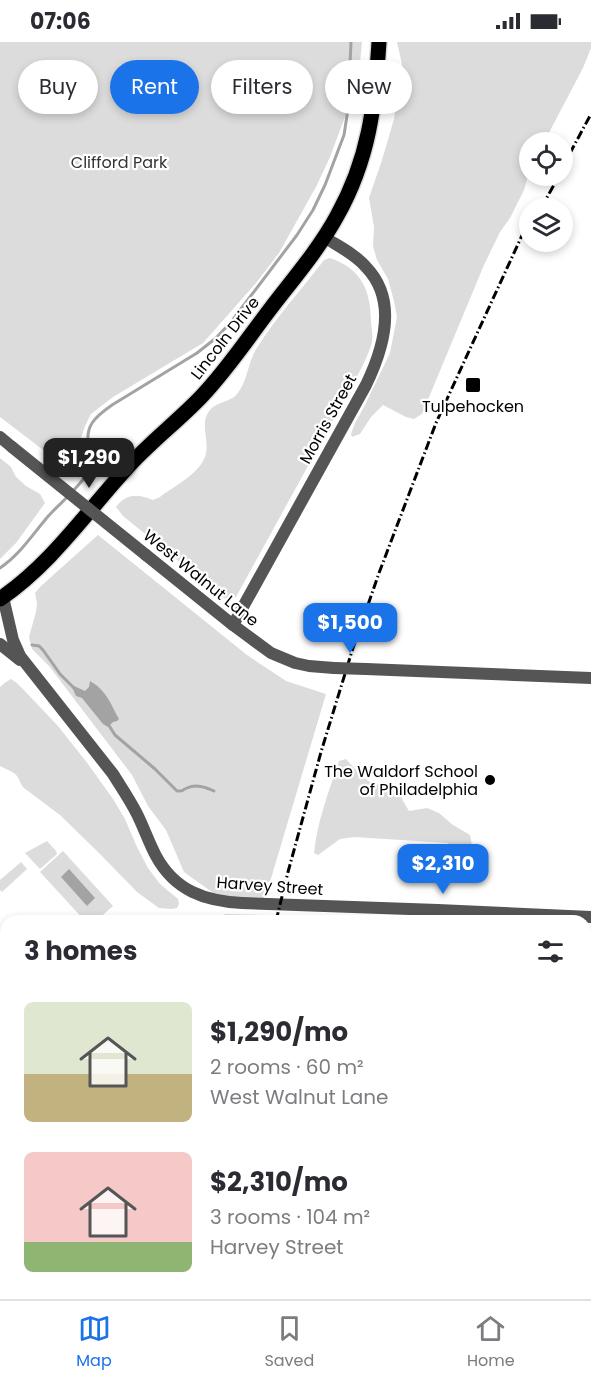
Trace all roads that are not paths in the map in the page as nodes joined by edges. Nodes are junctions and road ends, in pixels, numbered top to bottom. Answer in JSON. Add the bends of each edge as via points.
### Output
{"nodes":[{"id":1,"x":379,"y":42,"type":"edge"},
{"id":2,"x":324,"y":237,"type":"junction"},
{"id":3,"x":0,"y":437,"type":"edge"},
{"id":4,"x":1,"y":598,"type":"edge"},
{"id":5,"x":233,"y":625,"type":"junction"},
{"id":6,"x":0,"y":644,"type":"edge"},
{"id":7,"x":28,"y":667,"type":"junction"},
{"id":8,"x":591,"y":678,"type":"edge"},
{"id":9,"x":438,"y":915,"type":"edge"}],
"edges":[{"from":1,"to":2,"type":"main road","name":"Lincoln Drive","via":[[368,138],[356,176]]},
{"from":2,"to":4,"type":"main road","name":"Lincoln Drive","via":[[202,395],[125,469],[55,552]]},
{"from":2,"to":5,"type":"street","name":"Morris Street","via":[[372,273],[384,299],[384,338],[366,385]]},
{"from":3,"to":5,"type":"street","name":"West Walnut Lane","bridge":true},
{"from":4,"to":7,"type":"street","name":"Harvey Street","via":[[17,650]]},
{"from":5,"to":8,"type":"street","name":"West Walnut Lane","bridge":true,"via":[[282,659],[309,666]]},
{"from":6,"to":7,"type":"street","name":"Harvey Street"},
{"from":7,"to":9,"type":"street","name":"Harvey Street","via":[[113,774],[163,867],[185,889],[215,901]]}]}
